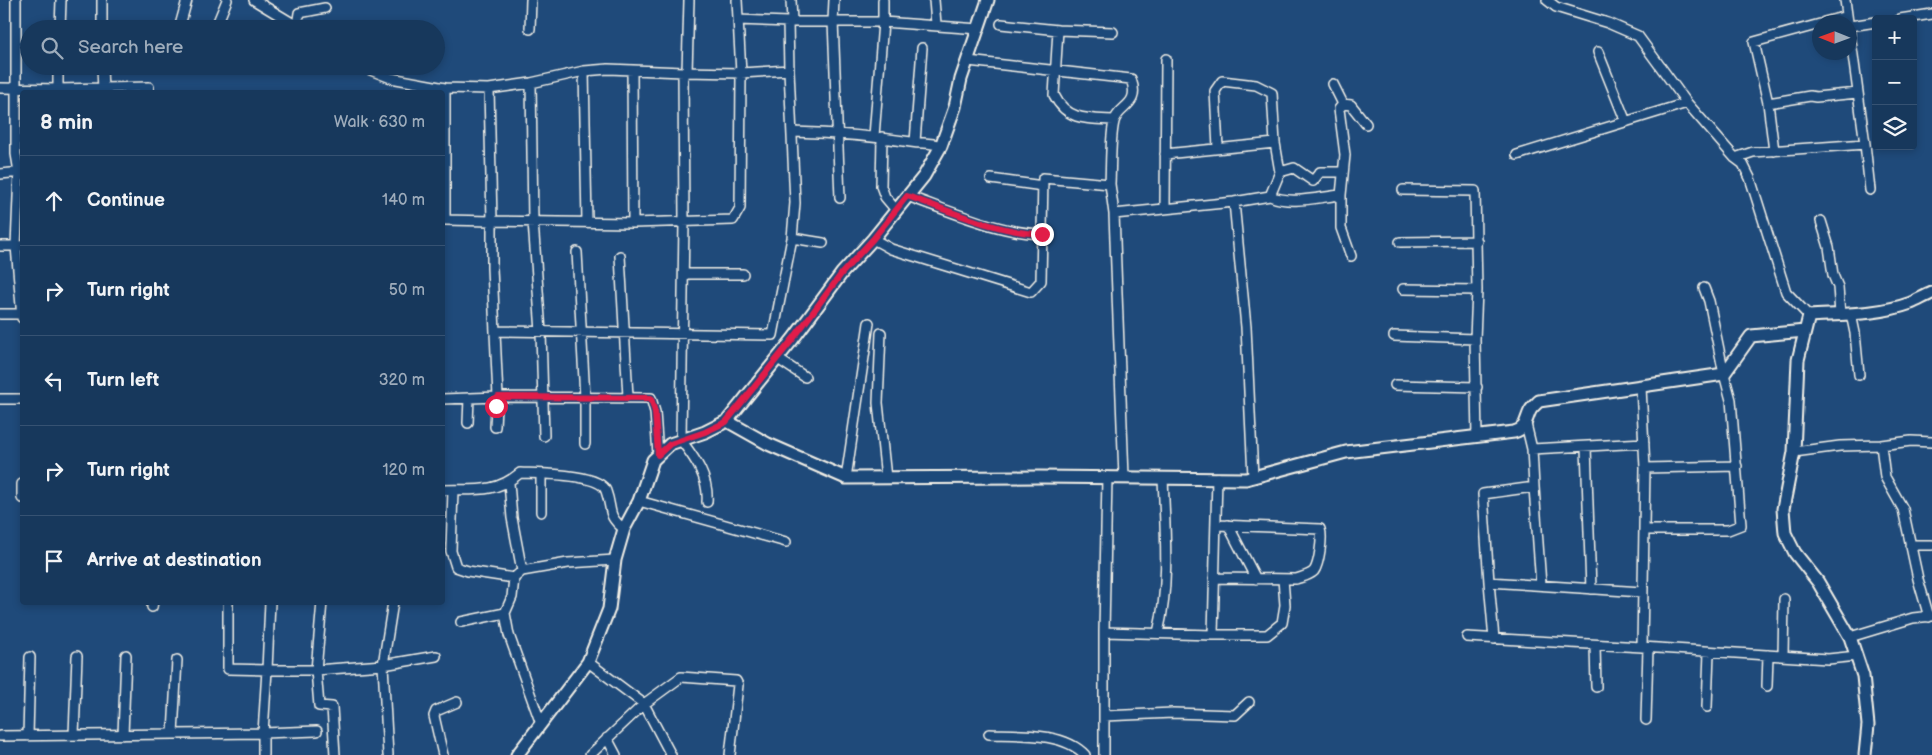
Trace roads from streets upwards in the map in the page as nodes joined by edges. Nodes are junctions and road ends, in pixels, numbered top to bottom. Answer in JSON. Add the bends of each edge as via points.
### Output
{"nodes":[{"id":1,"x":16,"y":0,"type":"edge"},
{"id":2,"x":61,"y":0,"type":"edge"},
{"id":3,"x":102,"y":0,"type":"edge"},
{"id":4,"x":187,"y":0,"type":"edge"},
{"id":5,"x":227,"y":0,"type":"edge"},
{"id":6,"x":254,"y":0,"type":"edge"},
{"id":7,"x":531,"y":0,"type":"edge"},
{"id":8,"x":689,"y":0,"type":"edge"},
{"id":9,"x":737,"y":0,"type":"edge"},
{"id":10,"x":791,"y":0,"type":"edge"},
{"id":11,"x":834,"y":0,"type":"edge"},
{"id":12,"x":883,"y":0,"type":"edge"},
{"id":13,"x":934,"y":0,"type":"edge"},
{"id":14,"x":988,"y":0,"type":"edge"},
{"id":15,"x":1547,"y":0,"type":"edge"},
{"id":16,"x":1845,"y":0,"type":"edge"},
{"id":17,"x":325,"y":8,"type":"dead end"},
{"id":18,"x":1932,"y":14,"type":"edge"},
{"id":19,"x":1847,"y":15,"type":"edge"},
{"id":20,"x":1917,"y":16,"type":"edge"},
{"id":21,"x":60,"y":20,"type":"edge"},
{"id":22,"x":102,"y":20,"type":"edge"},
{"id":23,"x":181,"y":20,"type":"edge"},
{"id":24,"x":219,"y":20,"type":"edge"},
{"id":25,"x":287,"y":20,"type":"edge"},
{"id":26,"x":299,"y":20,"type":"edge"},
{"id":27,"x":738,"y":20,"type":"junction"},
{"id":28,"x":833,"y":21,"type":"junction"},
{"id":29,"x":790,"y":22,"type":"junction"},
{"id":30,"x":883,"y":22,"type":"junction"},
{"id":31,"x":1857,"y":22,"type":"edge"},
{"id":32,"x":1872,"y":22,"type":"edge"},
{"id":33,"x":936,"y":24,"type":"junction"},
{"id":34,"x":1001,"y":24,"type":"dead end"},
{"id":35,"x":1812,"y":26,"type":"edge"},
{"id":36,"x":530,"y":29,"type":"dead end"},
{"id":37,"x":979,"y":29,"type":"junction"},
{"id":38,"x":1058,"y":30,"type":"junction"},
{"id":39,"x":1113,"y":32,"type":"dead end"},
{"id":40,"x":922,"y":48,"type":"dead end"},
{"id":41,"x":1598,"y":52,"type":"dead end"},
{"id":42,"x":1166,"y":60,"type":"dead end"},
{"id":43,"x":1854,"y":60,"type":"edge"},
{"id":44,"x":968,"y":61,"type":"junction"},
{"id":45,"x":632,"y":70,"type":"junction"},
{"id":46,"x":789,"y":70,"type":"junction"},
{"id":47,"x":1055,"y":70,"type":"junction"},
{"id":48,"x":584,"y":71,"type":"junction"},
{"id":49,"x":685,"y":72,"type":"junction"},
{"id":50,"x":741,"y":73,"type":"junction"},
{"id":51,"x":58,"y":75,"type":"edge"},
{"id":52,"x":102,"y":75,"type":"edge"},
{"id":53,"x":383,"y":75,"type":"edge"},
{"id":54,"x":532,"y":83,"type":"junction"},
{"id":55,"x":1333,"y":84,"type":"dead end"},
{"id":56,"x":0,"y":88,"type":"edge"},
{"id":57,"x":16,"y":88,"type":"junction"},
{"id":58,"x":445,"y":88,"type":"junction"},
{"id":59,"x":490,"y":89,"type":"junction"},
{"id":60,"x":44,"y":90,"type":"edge"},
{"id":61,"x":58,"y":90,"type":"edge"},
{"id":62,"x":103,"y":90,"type":"edge"},
{"id":63,"x":114,"y":90,"type":"edge"},
{"id":64,"x":149,"y":90,"type":"edge"},
{"id":65,"x":1858,"y":93,"type":"junction"},
{"id":66,"x":1687,"y":103,"type":"junction"},
{"id":67,"x":1768,"y":103,"type":"junction"},
{"id":68,"x":1343,"y":104,"type":"junction"},
{"id":69,"x":1114,"y":120,"type":"junction"},
{"id":70,"x":1626,"y":122,"type":"junction"},
{"id":71,"x":1366,"y":124,"type":"dead end"},
{"id":72,"x":793,"y":132,"type":"junction"},
{"id":73,"x":838,"y":133,"type":"junction"},
{"id":74,"x":878,"y":136,"type":"junction"},
{"id":75,"x":914,"y":142,"type":"junction"},
{"id":76,"x":1275,"y":143,"type":"junction"},
{"id":77,"x":1865,"y":144,"type":"junction"},
{"id":78,"x":941,"y":146,"type":"junction"},
{"id":79,"x":1218,"y":148,"type":"junction"},
{"id":80,"x":1774,"y":151,"type":"junction"},
{"id":81,"x":1164,"y":154,"type":"junction"},
{"id":82,"x":1517,"y":154,"type":"dead end"},
{"id":83,"x":1735,"y":158,"type":"junction"},
{"id":84,"x":20,"y":168,"type":"edge"},
{"id":85,"x":20,"y":172,"type":"edge"},
{"id":86,"x":1280,"y":172,"type":"junction"},
{"id":87,"x":1343,"y":172,"type":"junction"},
{"id":88,"x":0,"y":174,"type":"edge"},
{"id":89,"x":991,"y":179,"type":"dead end"},
{"id":90,"x":1110,"y":184,"type":"junction"},
{"id":91,"x":1043,"y":186,"type":"junction"},
{"id":92,"x":1403,"y":190,"type":"dead end"},
{"id":93,"x":1870,"y":190,"type":"dead end"},
{"id":94,"x":1341,"y":195,"type":"junction"},
{"id":95,"x":907,"y":196,"type":"junction"},
{"id":96,"x":1270,"y":196,"type":"junction"},
{"id":97,"x":840,"y":198,"type":"dead end"},
{"id":98,"x":1234,"y":202,"type":"junction"},
{"id":99,"x":1165,"y":208,"type":"junction"},
{"id":100,"x":20,"y":209,"type":"edge"},
{"id":101,"x":896,"y":210,"type":"junction"},
{"id":102,"x":1114,"y":214,"type":"junction"},
{"id":103,"x":492,"y":221,"type":"junction"},
{"id":104,"x":533,"y":221,"type":"junction"},
{"id":105,"x":1821,"y":221,"type":"dead end"},
{"id":106,"x":587,"y":222,"type":"junction"},
{"id":107,"x":684,"y":222,"type":"junction"},
{"id":108,"x":632,"y":223,"type":"junction"},
{"id":109,"x":1042,"y":234,"type":"junction"},
{"id":110,"x":792,"y":238,"type":"junction"},
{"id":111,"x":873,"y":239,"type":"junction"},
{"id":112,"x":1477,"y":241,"type":"junction"},
{"id":113,"x":1400,"y":242,"type":"dead end"},
{"id":114,"x":823,"y":243,"type":"dead end"},
{"id":115,"x":0,"y":246,"type":"edge"},
{"id":116,"x":19,"y":246,"type":"edge"},
{"id":117,"x":577,"y":252,"type":"dead end"},
{"id":118,"x":620,"y":256,"type":"dead end"},
{"id":119,"x":1351,"y":256,"type":"dead end"},
{"id":120,"x":20,"y":269,"type":"edge"},
{"id":121,"x":684,"y":274,"type":"junction"},
{"id":122,"x":743,"y":274,"type":"dead end"},
{"id":123,"x":1704,"y":288,"type":"dead end"},
{"id":124,"x":1403,"y":289,"type":"dead end"},
{"id":125,"x":1477,"y":290,"type":"junction"},
{"id":126,"x":1932,"y":292,"type":"edge"},
{"id":127,"x":0,"y":314,"type":"edge"},
{"id":128,"x":1845,"y":314,"type":"junction"},
{"id":129,"x":20,"y":316,"type":"edge"},
{"id":130,"x":1809,"y":316,"type":"junction"},
{"id":131,"x":869,"y":323,"type":"dead end"},
{"id":132,"x":496,"y":331,"type":"junction"},
{"id":133,"x":580,"y":331,"type":"junction"},
{"id":134,"x":1805,"y":331,"type":"junction"},
{"id":135,"x":541,"y":332,"type":"junction"},
{"id":136,"x":625,"y":332,"type":"junction"},
{"id":137,"x":881,"y":333,"type":"dead end"},
{"id":138,"x":684,"y":334,"type":"junction"},
{"id":139,"x":1394,"y":336,"type":"dead end"},
{"id":140,"x":1475,"y":339,"type":"junction"},
{"id":141,"x":778,"y":359,"type":"junction"},
{"id":142,"x":1724,"y":374,"type":"junction"},
{"id":143,"x":1859,"y":375,"type":"dead end"},
{"id":144,"x":805,"y":377,"type":"dead end"},
{"id":145,"x":1395,"y":385,"type":"dead end"},
{"id":146,"x":1477,"y":387,"type":"junction"},
{"id":147,"x":1641,"y":387,"type":"junction"},
{"id":148,"x":498,"y":397,"type":"junction"},
{"id":149,"x":544,"y":397,"type":"junction"},
{"id":150,"x":628,"y":397,"type":"junction"},
{"id":151,"x":469,"y":398,"type":"junction"},
{"id":152,"x":585,"y":398,"type":"junction"},
{"id":153,"x":0,"y":399,"type":"edge"},
{"id":154,"x":20,"y":399,"type":"edge"},
{"id":155,"x":445,"y":399,"type":"edge"},
{"id":156,"x":726,"y":422,"type":"junction"},
{"id":157,"x":468,"y":423,"type":"dead end"},
{"id":158,"x":1526,"y":424,"type":"junction"},
{"id":159,"x":495,"y":427,"type":"dead end"},
{"id":160,"x":544,"y":436,"type":"dead end"},
{"id":161,"x":1477,"y":437,"type":"junction"},
{"id":162,"x":681,"y":440,"type":"junction"},
{"id":163,"x":1932,"y":442,"type":"edge"},
{"id":164,"x":1644,"y":443,"type":"junction"},
{"id":165,"x":585,"y":444,"type":"dead end"},
{"id":166,"x":1881,"y":444,"type":"junction"},
{"id":167,"x":1586,"y":447,"type":"junction"},
{"id":168,"x":1532,"y":449,"type":"junction"},
{"id":169,"x":1794,"y":452,"type":"junction"},
{"id":170,"x":658,"y":455,"type":"junction"},
{"id":171,"x":1737,"y":466,"type":"junction"},
{"id":172,"x":1645,"y":468,"type":"junction"},
{"id":173,"x":541,"y":474,"type":"junction"},
{"id":174,"x":1107,"y":477,"type":"junction"},
{"id":175,"x":1124,"y":477,"type":"junction"},
{"id":176,"x":1253,"y":477,"type":"junction"},
{"id":177,"x":846,"y":478,"type":"junction"},
{"id":178,"x":886,"y":478,"type":"junction"},
{"id":179,"x":1163,"y":478,"type":"junction"},
{"id":180,"x":1217,"y":478,"type":"junction"},
{"id":181,"x":509,"y":482,"type":"junction"},
{"id":182,"x":1534,"y":487,"type":"junction"},
{"id":183,"x":445,"y":490,"type":"edge"},
{"id":184,"x":453,"y":490,"type":"junction"},
{"id":185,"x":639,"y":501,"type":"junction"},
{"id":186,"x":706,"y":502,"type":"dead end"},
{"id":187,"x":541,"y":512,"type":"dead end"},
{"id":188,"x":1217,"y":525,"type":"junction"},
{"id":189,"x":1228,"y":525,"type":"junction"},
{"id":190,"x":624,"y":529,"type":"junction"},
{"id":191,"x":1644,"y":530,"type":"junction"},
{"id":192,"x":786,"y":542,"type":"dead end"},
{"id":193,"x":1910,"y":545,"type":"junction"},
{"id":194,"x":1932,"y":546,"type":"edge"},
{"id":195,"x":615,"y":560,"type":"junction"},
{"id":196,"x":522,"y":571,"type":"junction"},
{"id":197,"x":514,"y":578,"type":"junction"},
{"id":198,"x":1214,"y":578,"type":"junction"},
{"id":199,"x":1256,"y":579,"type":"junction"},
{"id":200,"x":1283,"y":579,"type":"junction"},
{"id":201,"x":1489,"y":582,"type":"junction"},
{"id":202,"x":1541,"y":585,"type":"junction"},
{"id":203,"x":1591,"y":589,"type":"junction"},
{"id":204,"x":1642,"y":592,"type":"junction"},
{"id":205,"x":1784,"y":599,"type":"dead end"},
{"id":206,"x":228,"y":605,"type":"edge"},
{"id":207,"x":270,"y":605,"type":"edge"},
{"id":208,"x":322,"y":605,"type":"edge"},
{"id":209,"x":393,"y":605,"type":"edge"},
{"id":210,"x":505,"y":612,"type":"junction"},
{"id":211,"x":1930,"y":617,"type":"edge"},
{"id":212,"x":461,"y":622,"type":"dead end"},
{"id":213,"x":1104,"y":632,"type":"junction"},
{"id":214,"x":1158,"y":633,"type":"junction"},
{"id":215,"x":1213,"y":634,"type":"junction"},
{"id":216,"x":1850,"y":636,"type":"junction"},
{"id":217,"x":1467,"y":637,"type":"dead end"},
{"id":218,"x":1494,"y":639,"type":"junction"},
{"id":219,"x":1595,"y":645,"type":"junction"},
{"id":220,"x":1645,"y":647,"type":"junction"},
{"id":221,"x":1709,"y":652,"type":"junction"},
{"id":222,"x":126,"y":654,"type":"dead end"},
{"id":223,"x":1768,"y":655,"type":"junction"},
{"id":224,"x":76,"y":656,"type":"dead end"},
{"id":225,"x":436,"y":656,"type":"dead end"},
{"id":226,"x":1783,"y":656,"type":"junction"},
{"id":227,"x":1857,"y":656,"type":"junction"},
{"id":228,"x":30,"y":657,"type":"dead end"},
{"id":229,"x":177,"y":660,"type":"dead end"},
{"id":230,"x":588,"y":662,"type":"junction"},
{"id":231,"x":383,"y":665,"type":"junction"},
{"id":232,"x":267,"y":670,"type":"junction"},
{"id":233,"x":316,"y":670,"type":"junction"},
{"id":234,"x":1767,"y":686,"type":"dead end"},
{"id":235,"x":1596,"y":687,"type":"dead end"},
{"id":236,"x":457,"y":702,"type":"dead end"},
{"id":237,"x":1248,"y":702,"type":"dead end"},
{"id":238,"x":644,"y":704,"type":"junction"},
{"id":239,"x":1707,"y":707,"type":"dead end"},
{"id":240,"x":1104,"y":716,"type":"junction"},
{"id":241,"x":1646,"y":720,"type":"dead end"},
{"id":242,"x":541,"y":724,"type":"junction"},
{"id":243,"x":317,"y":731,"type":"dead end"},
{"id":244,"x":263,"y":733,"type":"junction"},
{"id":245,"x":173,"y":734,"type":"junction"},
{"id":246,"x":989,"y":734,"type":"dead end"},
{"id":247,"x":74,"y":735,"type":"junction"},
{"id":248,"x":123,"y":735,"type":"junction"},
{"id":249,"x":0,"y":736,"type":"edge"},
{"id":250,"x":28,"y":736,"type":"junction"},
{"id":251,"x":607,"y":738,"type":"junction"},
{"id":252,"x":263,"y":755,"type":"edge"},
{"id":253,"x":335,"y":755,"type":"edge"},
{"id":254,"x":388,"y":755,"type":"edge"},
{"id":255,"x":443,"y":755,"type":"edge"},
{"id":256,"x":517,"y":755,"type":"edge"},
{"id":257,"x":590,"y":755,"type":"edge"},
{"id":258,"x":616,"y":755,"type":"edge"},
{"id":259,"x":671,"y":755,"type":"edge"},
{"id":260,"x":730,"y":755,"type":"edge"},
{"id":261,"x":1085,"y":755,"type":"edge"},
{"id":262,"x":1104,"y":755,"type":"edge"},
{"id":263,"x":1865,"y":755,"type":"edge"}],
"edges":[{"from":1,"to":57,"type":"street"},
{"from":2,"to":21,"type":"street"},
{"from":3,"to":22,"type":"street"},
{"from":4,"to":23,"type":"street"},
{"from":5,"to":24,"type":"street"},
{"from":6,"to":25,"type":"street"},
{"from":7,"to":36,"type":"street"},
{"from":8,"to":49,"type":"street"},
{"from":9,"to":27,"type":"street"},
{"from":10,"to":29,"type":"street"},
{"from":11,"to":28,"type":"street"},
{"from":12,"to":30,"type":"street"},
{"from":13,"to":33,"type":"street"},
{"from":14,"to":37,"type":"street"},
{"from":15,"to":66,"type":"street","via":[[1556,7],[1638,36]]},
{"from":16,"to":19,"type":"street"},
{"from":17,"to":26,"type":"street","via":[[299,13]]},
{"from":18,"to":20,"type":"street"},
{"from":27,"to":29,"type":"street"},
{"from":27,"to":50,"type":"street"},
{"from":28,"to":29,"type":"street"},
{"from":28,"to":30,"type":"street"},
{"from":28,"to":73,"type":"street"},
{"from":29,"to":46,"type":"street"},
{"from":30,"to":33,"type":"street"},
{"from":30,"to":74,"type":"street"},
{"from":31,"to":32,"type":"street"},
{"from":33,"to":37,"type":"street"},
{"from":34,"to":38,"type":"street"},
{"from":35,"to":67,"type":"street","via":[[1754,42]]},
{"from":37,"to":44,"type":"street"},
{"from":38,"to":39,"type":"street"},
{"from":38,"to":47,"type":"street"},
{"from":40,"to":75,"type":"street"},
{"from":41,"to":70,"type":"street"},
{"from":42,"to":81,"type":"street"},
{"from":43,"to":65,"type":"street"},
{"from":44,"to":47,"type":"street"},
{"from":44,"to":78,"type":"street"},
{"from":45,"to":48,"type":"street"},
{"from":45,"to":49,"type":"street"},
{"from":45,"to":108,"type":"street"},
{"from":46,"to":50,"type":"street"},
{"from":46,"to":72,"type":"street"},
{"from":47,"to":69,"type":"street","via":[[1054,95],[1064,111],[1074,116]]},
{"from":47,"to":69,"type":"street","via":[[1131,79],[1134,86],[1132,100]]},
{"from":48,"to":54,"type":"street"},
{"from":48,"to":106,"type":"street"},
{"from":49,"to":50,"type":"street"},
{"from":49,"to":107,"type":"street"},
{"from":50,"to":107,"type":"street","via":[[740,208],[733,220]]},
{"from":51,"to":61,"type":"street"},
{"from":52,"to":62,"type":"street"},
{"from":53,"to":58,"type":"street"},
{"from":54,"to":59,"type":"street"},
{"from":54,"to":104,"type":"street"},
{"from":55,"to":68,"type":"street"},
{"from":56,"to":57,"type":"street"},
{"from":57,"to":60,"type":"street"},
{"from":57,"to":84,"type":"street","via":[[16,154]]},
{"from":58,"to":59,"type":"street"},
{"from":58,"to":103,"type":"street","via":[[445,220]]},
{"from":59,"to":103,"type":"street"},
{"from":63,"to":64,"type":"street","via":[[149,87]]},
{"from":65,"to":67,"type":"street"},
{"from":65,"to":77,"type":"street"},
{"from":66,"to":70,"type":"street"},
{"from":66,"to":83,"type":"street"},
{"from":67,"to":80,"type":"street"},
{"from":68,"to":71,"type":"street","via":[[1351,105]]},
{"from":68,"to":87,"type":"street","via":[[1339,109],[1345,155]]},
{"from":69,"to":90,"type":"street"},
{"from":70,"to":82,"type":"street"},
{"from":72,"to":73,"type":"street"},
{"from":72,"to":110,"type":"street","via":[[795,203]]},
{"from":73,"to":74,"type":"street"},
{"from":73,"to":97,"type":"street"},
{"from":74,"to":75,"type":"street"},
{"from":74,"to":101,"type":"street","via":[[881,186]]},
{"from":75,"to":78,"type":"street"},
{"from":76,"to":79,"type":"street"},
{"from":76,"to":79,"type":"street","via":[[1272,93],[1256,86],[1222,81],[1215,91]]},
{"from":76,"to":86,"type":"street"},
{"from":77,"to":80,"type":"street"},
{"from":77,"to":93,"type":"street"},
{"from":78,"to":95,"type":"street","via":[[924,176]]},
{"from":79,"to":81,"type":"street"},
{"from":80,"to":83,"type":"street","via":[[1753,152]]},
{"from":81,"to":99,"type":"street"},
{"from":83,"to":130,"type":"street","via":[[1743,164],[1750,178],[1786,292]]},
{"from":85,"to":88,"type":"street"},
{"from":86,"to":87,"type":"street","via":[[1294,168],[1312,181],[1320,172]]},
{"from":86,"to":96,"type":"street"},
{"from":87,"to":94,"type":"street"},
{"from":89,"to":91,"type":"street"},
{"from":90,"to":91,"type":"street","via":[[1044,178]]},
{"from":90,"to":102,"type":"street"},
{"from":91,"to":109,"type":"street"},
{"from":92,"to":112,"type":"street","via":[[1475,191]]},
{"from":94,"to":96,"type":"street","via":[[1301,200]]},
{"from":94,"to":119,"type":"street","via":[[1340,228]]},
{"from":95,"to":101,"type":"street"},
{"from":95,"to":109,"type":"street","via":[[990,224]]},
{"from":96,"to":98,"type":"street"},
{"from":98,"to":99,"type":"street"},
{"from":98,"to":176,"type":"street","via":[[1246,327]]},
{"from":99,"to":102,"type":"street"},
{"from":100,"to":116,"type":"street"},
{"from":101,"to":111,"type":"street"},
{"from":102,"to":175,"type":"street"},
{"from":103,"to":104,"type":"street"},
{"from":103,"to":132,"type":"street"},
{"from":104,"to":106,"type":"street"},
{"from":104,"to":135,"type":"street"},
{"from":105,"to":128,"type":"street"},
{"from":106,"to":108,"type":"street"},
{"from":107,"to":108,"type":"street"},
{"from":107,"to":121,"type":"street"},
{"from":109,"to":111,"type":"street","via":[[1040,281],[1031,292],[890,249]]},
{"from":110,"to":114,"type":"street"},
{"from":110,"to":138,"type":"street","via":[[773,335]]},
{"from":111,"to":141,"type":"street","via":[[842,273]]},
{"from":112,"to":113,"type":"street"},
{"from":112,"to":125,"type":"street"},
{"from":115,"to":116,"type":"street"},
{"from":116,"to":120,"type":"street"},
{"from":117,"to":133,"type":"street"},
{"from":118,"to":136,"type":"street"},
{"from":121,"to":122,"type":"street"},
{"from":121,"to":138,"type":"street"},
{"from":123,"to":142,"type":"street"},
{"from":124,"to":125,"type":"street"},
{"from":125,"to":140,"type":"street"},
{"from":126,"to":128,"type":"street","via":[[1890,309]]},
{"from":127,"to":129,"type":"street"},
{"from":128,"to":130,"type":"street"},
{"from":128,"to":143,"type":"street","via":[[1856,342]]},
{"from":130,"to":134,"type":"street"},
{"from":131,"to":177,"type":"street"},
{"from":132,"to":135,"type":"street"},
{"from":132,"to":148,"type":"street"},
{"from":133,"to":135,"type":"street"},
{"from":133,"to":136,"type":"street"},
{"from":133,"to":152,"type":"street"},
{"from":134,"to":142,"type":"street","via":[[1751,336]]},
{"from":134,"to":169,"type":"street","via":[[1798,360]]},
{"from":135,"to":149,"type":"street"},
{"from":136,"to":138,"type":"street"},
{"from":136,"to":150,"type":"street"},
{"from":137,"to":178,"type":"street","via":[[878,403]]},
{"from":138,"to":162,"type":"street"},
{"from":139,"to":140,"type":"street"},
{"from":140,"to":146,"type":"street"},
{"from":141,"to":144,"type":"street"},
{"from":141,"to":156,"type":"street"},
{"from":142,"to":147,"type":"street"},
{"from":142,"to":171,"type":"street","via":[[1731,400]]},
{"from":145,"to":146,"type":"street"},
{"from":146,"to":161,"type":"street"},
{"from":147,"to":158,"type":"street","via":[[1539,401],[1530,411]]},
{"from":147,"to":164,"type":"street"},
{"from":148,"to":149,"type":"street"},
{"from":148,"to":151,"type":"street"},
{"from":148,"to":159,"type":"street"},
{"from":149,"to":152,"type":"street"},
{"from":149,"to":160,"type":"street"},
{"from":150,"to":152,"type":"street"},
{"from":150,"to":170,"type":"street","via":[[651,398]]},
{"from":151,"to":155,"type":"street"},
{"from":151,"to":157,"type":"street"},
{"from":152,"to":165,"type":"street"},
{"from":153,"to":154,"type":"street"},
{"from":156,"to":162,"type":"street"},
{"from":156,"to":177,"type":"street"},
{"from":158,"to":161,"type":"street","via":[[1520,430]]},
{"from":158,"to":168,"type":"street"},
{"from":161,"to":176,"type":"street","via":[[1346,452]]},
{"from":162,"to":170,"type":"street","via":[[670,444]]},
{"from":162,"to":186,"type":"street","via":[[698,464],[708,488]]},
{"from":163,"to":166,"type":"street"},
{"from":164,"to":167,"type":"street"},
{"from":164,"to":172,"type":"street"},
{"from":166,"to":169,"type":"street"},
{"from":166,"to":193,"type":"street","via":[[1885,477],[1903,508]]},
{"from":167,"to":168,"type":"street"},
{"from":167,"to":203,"type":"street"},
{"from":168,"to":182,"type":"street"},
{"from":169,"to":216,"type":"street","via":[[1783,509],[1786,533],[1795,553],[1818,582]]},
{"from":170,"to":185,"type":"street","via":[[653,460]]},
{"from":171,"to":172,"type":"street"},
{"from":171,"to":191,"type":"street","via":[[1741,525],[1728,530]]},
{"from":172,"to":191,"type":"street"},
{"from":173,"to":181,"type":"street","via":[[520,473]]},
{"from":173,"to":187,"type":"street"},
{"from":173,"to":190,"type":"street","via":[[561,474],[602,486],[615,522]]},
{"from":174,"to":175,"type":"street"},
{"from":174,"to":178,"type":"street"},
{"from":174,"to":213,"type":"street"},
{"from":175,"to":179,"type":"street"},
{"from":176,"to":180,"type":"street"},
{"from":177,"to":178,"type":"street"},
{"from":179,"to":180,"type":"street"},
{"from":179,"to":214,"type":"street","via":[[1166,535],[1163,614]]},
{"from":180,"to":188,"type":"street"},
{"from":181,"to":184,"type":"street","via":[[495,488]]},
{"from":181,"to":196,"type":"street"},
{"from":182,"to":201,"type":"street","via":[[1483,494]]},
{"from":182,"to":202,"type":"street"},
{"from":183,"to":184,"type":"street"},
{"from":184,"to":197,"type":"street","via":[[451,551],[456,567]]},
{"from":185,"to":190,"type":"street"},
{"from":185,"to":192,"type":"street"},
{"from":188,"to":189,"type":"street"},
{"from":188,"to":198,"type":"street"},
{"from":189,"to":199,"type":"street"},
{"from":189,"to":200,"type":"street","via":[[1320,529],[1315,570],[1296,579]]},
{"from":190,"to":195,"type":"street"},
{"from":191,"to":204,"type":"street"},
{"from":193,"to":194,"type":"street"},
{"from":193,"to":211,"type":"street"},
{"from":195,"to":196,"type":"street","via":[[568,563]]},
{"from":195,"to":230,"type":"street","via":[[609,609]]},
{"from":196,"to":197,"type":"street"},
{"from":197,"to":210,"type":"street","via":[[512,596]]},
{"from":198,"to":199,"type":"street"},
{"from":198,"to":215,"type":"street"},
{"from":199,"to":200,"type":"street"},
{"from":200,"to":215,"type":"street","via":[[1285,605],[1282,623],[1267,635]]},
{"from":201,"to":202,"type":"street"},
{"from":201,"to":218,"type":"street"},
{"from":202,"to":203,"type":"street"},
{"from":203,"to":204,"type":"street"},
{"from":204,"to":220,"type":"street"},
{"from":205,"to":226,"type":"street"},
{"from":206,"to":232,"type":"street","via":[[228,669]]},
{"from":207,"to":232,"type":"street"},
{"from":208,"to":233,"type":"street"},
{"from":209,"to":231,"type":"street"},
{"from":210,"to":212,"type":"street"},
{"from":210,"to":242,"type":"street","via":[[509,635]]},
{"from":211,"to":216,"type":"street","via":[[1912,618]]},
{"from":213,"to":214,"type":"street"},
{"from":213,"to":240,"type":"street"},
{"from":214,"to":215,"type":"street"},
{"from":216,"to":227,"type":"street"},
{"from":217,"to":218,"type":"street"},
{"from":218,"to":219,"type":"street"},
{"from":219,"to":220,"type":"street"},
{"from":219,"to":235,"type":"street"},
{"from":220,"to":221,"type":"street"},
{"from":220,"to":241,"type":"street"},
{"from":221,"to":223,"type":"street"},
{"from":221,"to":239,"type":"street"},
{"from":222,"to":248,"type":"street"},
{"from":223,"to":226,"type":"street"},
{"from":223,"to":234,"type":"street"},
{"from":224,"to":247,"type":"street"},
{"from":225,"to":231,"type":"street"},
{"from":226,"to":227,"type":"street","via":[[1828,659]]},
{"from":227,"to":263,"type":"street","via":[[1863,676],[1868,725]]},
{"from":228,"to":250,"type":"street"},
{"from":229,"to":245,"type":"street"},
{"from":230,"to":238,"type":"street"},
{"from":230,"to":242,"type":"street"},
{"from":231,"to":233,"type":"street"},
{"from":231,"to":254,"type":"street"},
{"from":232,"to":233,"type":"street"},
{"from":232,"to":244,"type":"street"},
{"from":233,"to":253,"type":"street","via":[[319,706],[332,706]]},
{"from":236,"to":255,"type":"street","via":[[436,711],[434,716]]},
{"from":237,"to":240,"type":"street","via":[[1235,715]]},
{"from":238,"to":251,"type":"street"},
{"from":238,"to":259,"type":"street"},
{"from":238,"to":260,"type":"street","via":[[681,677],[736,682]]},
{"from":240,"to":262,"type":"street"},
{"from":242,"to":256,"type":"street"},
{"from":243,"to":244,"type":"street"},
{"from":244,"to":245,"type":"street"},
{"from":244,"to":252,"type":"street"},
{"from":245,"to":248,"type":"street"},
{"from":246,"to":261,"type":"street","via":[[1038,735],[1078,747]]},
{"from":247,"to":248,"type":"street"},
{"from":247,"to":250,"type":"street"},
{"from":249,"to":250,"type":"street"},
{"from":251,"to":257,"type":"street"},
{"from":251,"to":258,"type":"street"}]}
